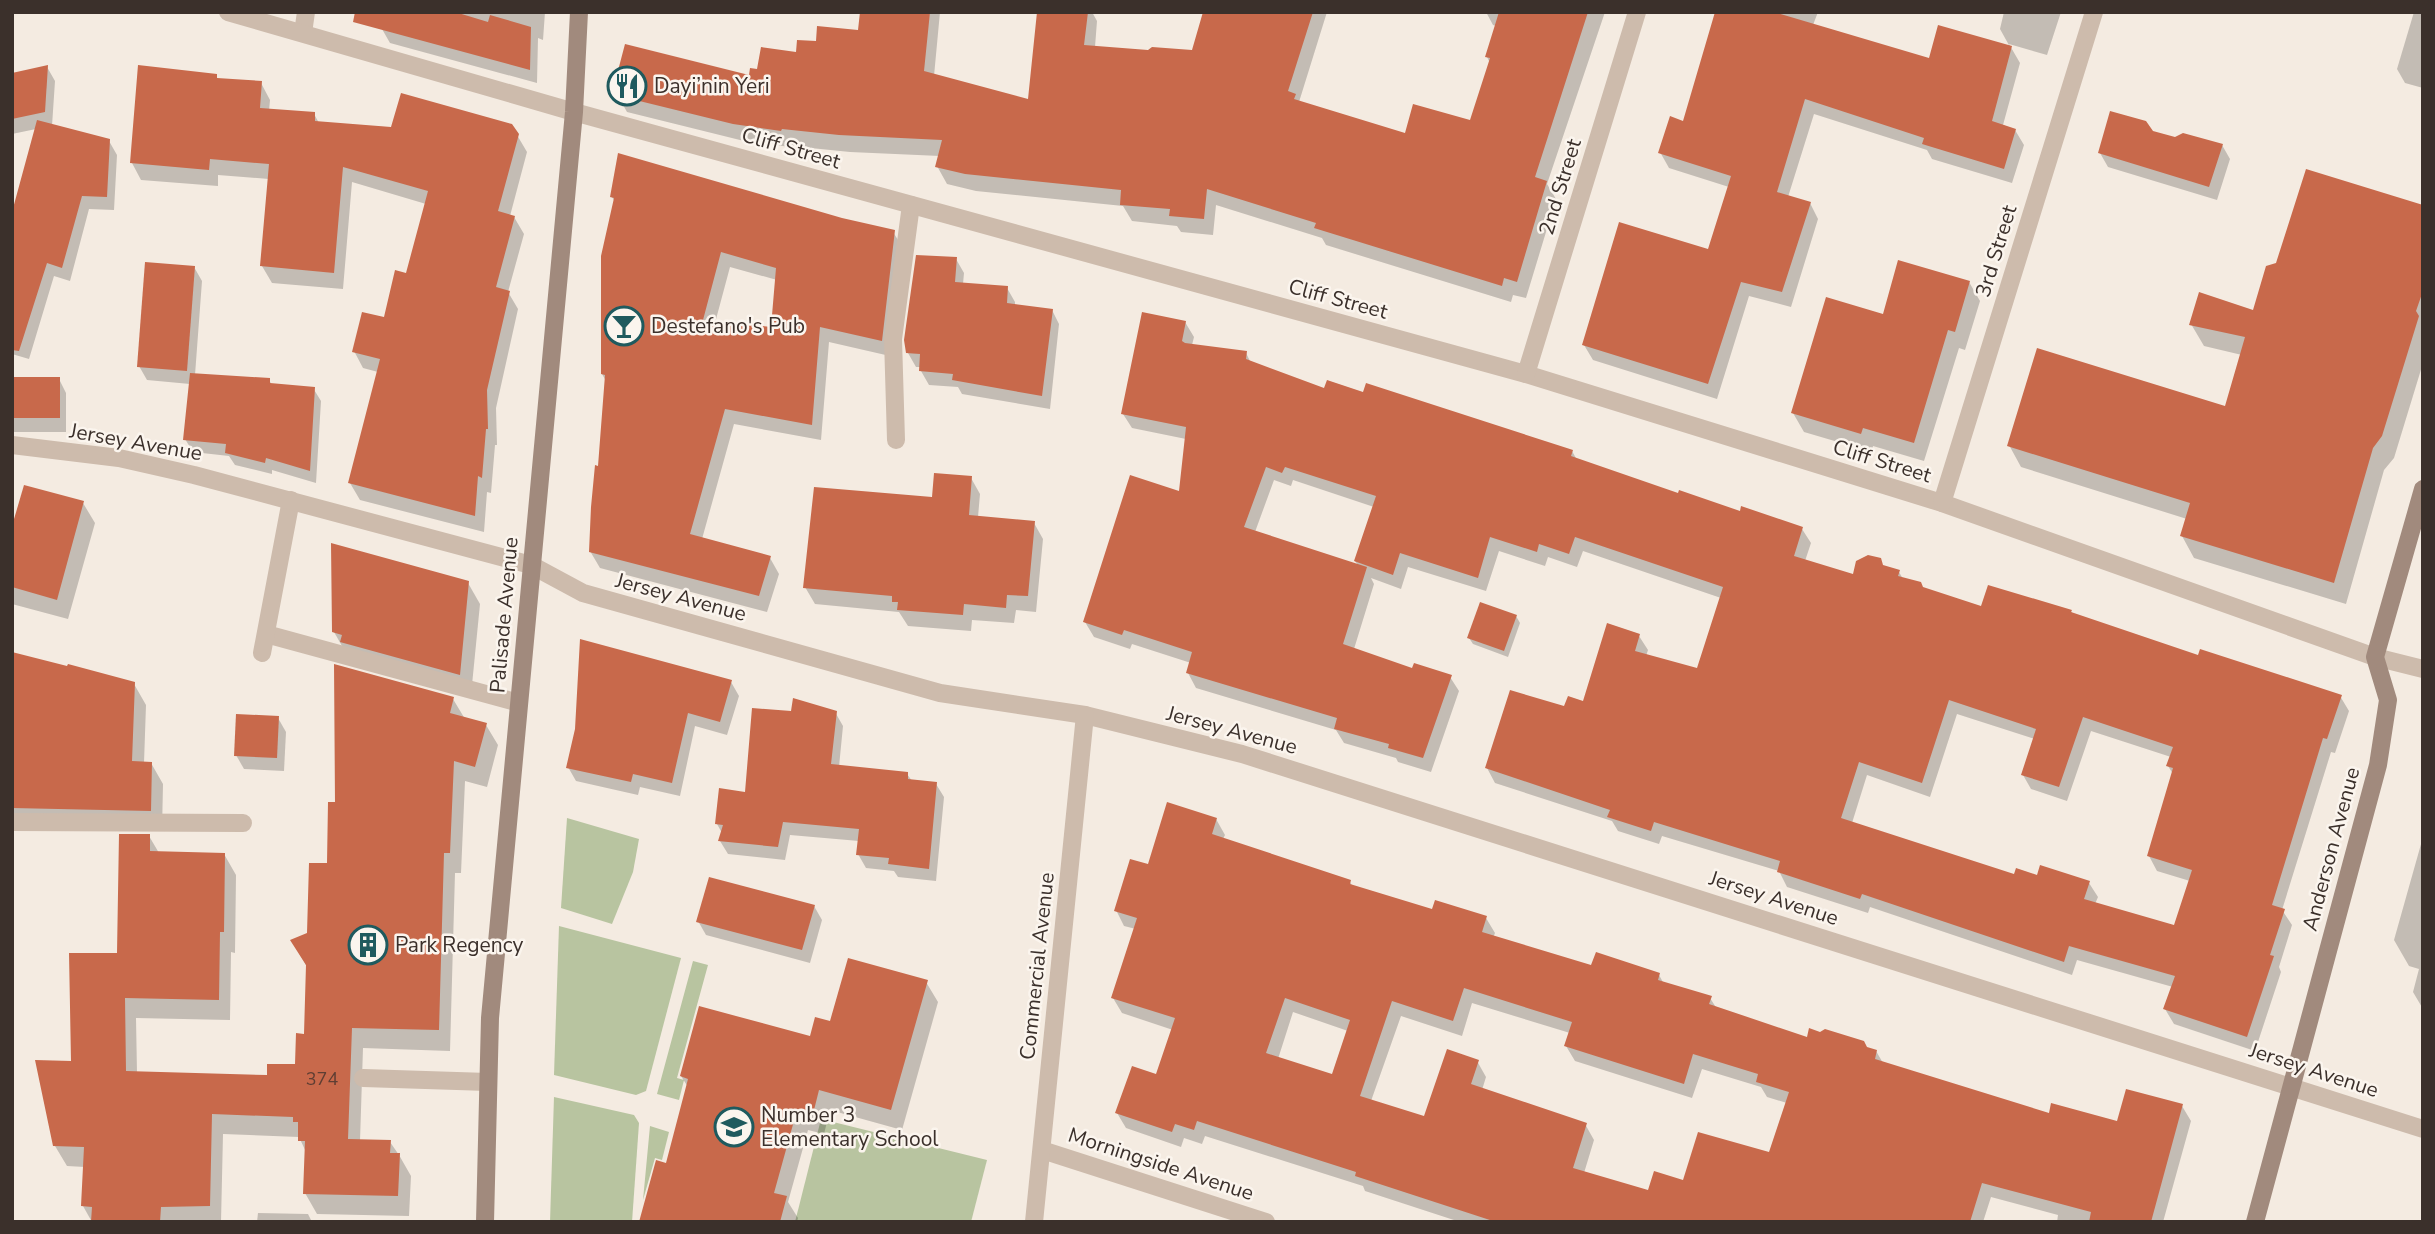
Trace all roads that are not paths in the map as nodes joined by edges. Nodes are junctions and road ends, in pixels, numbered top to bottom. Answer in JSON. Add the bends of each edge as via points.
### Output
{"nodes":[{"id":1,"x":229,"y":12,"type":"edge"},
{"id":2,"x":306,"y":12,"type":"edge"},
{"id":3,"x":579,"y":12,"type":"edge"},
{"id":4,"x":1637,"y":12,"type":"edge"},
{"id":5,"x":2094,"y":12,"type":"edge"},
{"id":6,"x":303,"y":33,"type":"junction"},
{"id":7,"x":573,"y":112,"type":"junction"},
{"id":8,"x":911,"y":205,"type":"junction"},
{"id":9,"x":1526,"y":374,"type":"junction"},
{"id":10,"x":896,"y":440,"type":"dead end"},
{"id":11,"x":12,"y":445,"type":"edge"},
{"id":12,"x":2423,"y":489,"type":"edge"},
{"id":13,"x":291,"y":500,"type":"junction"},
{"id":14,"x":1942,"y":503,"type":"junction"},
{"id":15,"x":531,"y":565,"type":"junction"},
{"id":16,"x":265,"y":634,"type":"junction"},
{"id":17,"x":262,"y":653,"type":"dead end"},
{"id":18,"x":2375,"y":657,"type":"junction"},
{"id":19,"x":2423,"y":669,"type":"edge"},
{"id":20,"x":519,"y":703,"type":"junction"},
{"id":21,"x":1085,"y":715,"type":"junction"},
{"id":22,"x":12,"y":822,"type":"edge"},
{"id":23,"x":243,"y":823,"type":"dead end"},
{"id":24,"x":363,"y":1078,"type":"dead end"},
{"id":25,"x":488,"y":1082,"type":"junction"},
{"id":26,"x":2291,"y":1086,"type":"junction"},
{"id":27,"x":2423,"y":1129,"type":"edge"},
{"id":28,"x":1042,"y":1150,"type":"junction"},
{"id":29,"x":485,"y":1222,"type":"edge"},
{"id":30,"x":1034,"y":1222,"type":"edge"},
{"id":31,"x":1266,"y":1222,"type":"edge"},
{"id":32,"x":2255,"y":1222,"type":"edge"}],
"edges":[{"from":1,"to":6,"type":"street","name":"Cliff Street"},
{"from":2,"to":6,"type":"street"},
{"from":3,"to":7,"type":"main road","name":"Palisade Avenue"},
{"from":4,"to":9,"type":"street","name":"2nd Street"},
{"from":5,"to":14,"type":"street","name":"3rd Street"},
{"from":6,"to":7,"type":"street","name":"Cliff Street"},
{"from":7,"to":8,"type":"street","name":"Cliff Street"},
{"from":7,"to":15,"type":"main road","name":"Palisade Avenue"},
{"from":8,"to":9,"type":"street","name":"Cliff Street"},
{"from":8,"to":10,"type":"street","via":[[893,339]]},
{"from":9,"to":14,"type":"street","name":"Cliff Street"},
{"from":11,"to":13,"type":"street","name":"Jersey Avenue","via":[[119,458]]},
{"from":12,"to":18,"type":"main road"},
{"from":13,"to":15,"type":"street","name":"Jersey Avenue"},
{"from":13,"to":16,"type":"street"},
{"from":14,"to":18,"type":"street","name":"Cliff Street"},
{"from":15,"to":20,"type":"main road","name":"Palisade Avenue"},
{"from":15,"to":21,"type":"street","name":"Jersey Avenue","via":[[583,593],[940,693]]},
{"from":16,"to":17,"type":"street"},
{"from":16,"to":20,"type":"street"},
{"from":18,"to":19,"type":"street","name":"Cliff Street"},
{"from":18,"to":26,"type":"main road","name":"Anderson Avenue","via":[[2388,700],[2378,765]]},
{"from":20,"to":25,"type":"main road","name":"Palisade Avenue"},
{"from":21,"to":26,"type":"street","name":"Jersey Avenue","via":[[1242,754]]},
{"from":21,"to":28,"type":"street","name":"Commercial Avenue"},
{"from":22,"to":23,"type":"street"},
{"from":24,"to":25,"type":"street"},
{"from":25,"to":29,"type":"main road","name":"Palisade Avenue"},
{"from":26,"to":27,"type":"street","name":"Jersey Avenue"},
{"from":26,"to":32,"type":"main road","name":"Anderson Avenue"},
{"from":28,"to":30,"type":"street","name":"Commercial Avenue"},
{"from":28,"to":31,"type":"street","name":"Morningside Avenue"}]}
